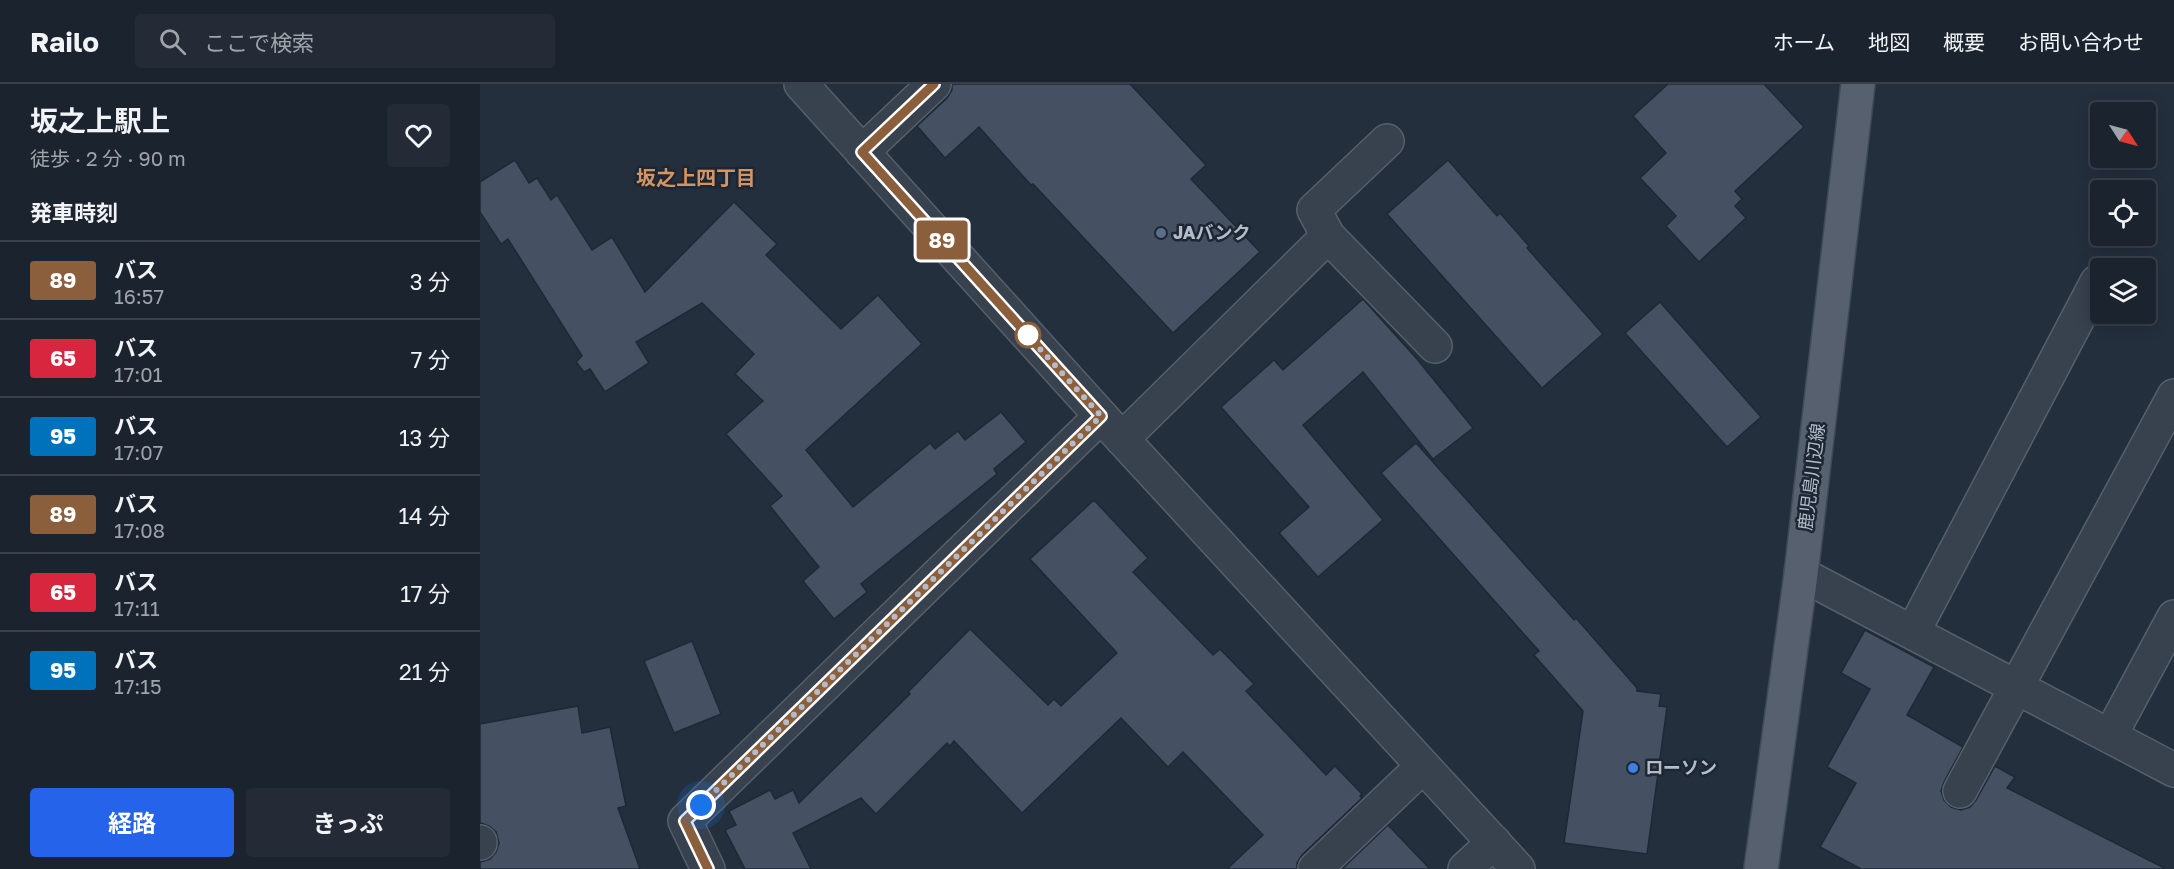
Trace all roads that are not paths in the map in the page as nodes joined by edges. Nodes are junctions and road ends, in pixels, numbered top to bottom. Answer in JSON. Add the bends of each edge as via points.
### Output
{"nodes":[{"id":1,"x":801,"y":84,"type":"edge"},
{"id":2,"x":934,"y":84,"type":"edge"},
{"id":3,"x":1858,"y":84,"type":"edge"},
{"id":4,"x":1387,"y":141,"type":"dead end"},
{"id":5,"x":862,"y":152,"type":"junction"},
{"id":6,"x":1328,"y":236,"type":"junction"},
{"id":7,"x":2090,"y":295,"type":"edge"},
{"id":8,"x":1435,"y":346,"type":"dead end"},
{"id":9,"x":2174,"y":396,"type":"edge"},
{"id":10,"x":1112,"y":428,"type":"junction"},
{"id":11,"x":1801,"y":574,"type":"junction"},
{"id":12,"x":2174,"y":617,"type":"edge"},
{"id":13,"x":1913,"y":632,"type":"junction"},
{"id":14,"x":2017,"y":687,"type":"junction"},
{"id":15,"x":2110,"y":736,"type":"junction"},
{"id":16,"x":1423,"y":766,"type":"junction"},
{"id":17,"x":2174,"y":770,"type":"edge"},
{"id":18,"x":1960,"y":791,"type":"dead end"},
{"id":19,"x":1494,"y":842,"type":"junction"},
{"id":20,"x":708,"y":869,"type":"edge"},
{"id":21,"x":1315,"y":869,"type":"edge"},
{"id":22,"x":1465,"y":869,"type":"edge"},
{"id":23,"x":1518,"y":869,"type":"edge"},
{"id":24,"x":1761,"y":869,"type":"edge"}],
"edges":[{"from":1,"to":5,"type":"street"},
{"from":2,"to":5,"type":"street"},
{"from":3,"to":11,"type":"main road","name":"鹿児島川辺線"},
{"from":4,"to":6,"type":"street","via":[[1314,210]]},
{"from":5,"to":10,"type":"street"},
{"from":6,"to":8,"type":"street"},
{"from":6,"to":10,"type":"street"},
{"from":7,"to":13,"type":"street"},
{"from":9,"to":14,"type":"street"},
{"from":10,"to":16,"type":"street"},
{"from":10,"to":20,"type":"street","via":[[685,821]]},
{"from":11,"to":13,"type":"street"},
{"from":11,"to":24,"type":"main road","name":"鹿児島川辺線"},
{"from":12,"to":15,"type":"street"},
{"from":13,"to":14,"type":"street"},
{"from":14,"to":15,"type":"street"},
{"from":14,"to":18,"type":"street"},
{"from":15,"to":17,"type":"street"},
{"from":16,"to":19,"type":"street"},
{"from":16,"to":21,"type":"street"},
{"from":19,"to":22,"type":"street"},
{"from":19,"to":23,"type":"street"}]}
